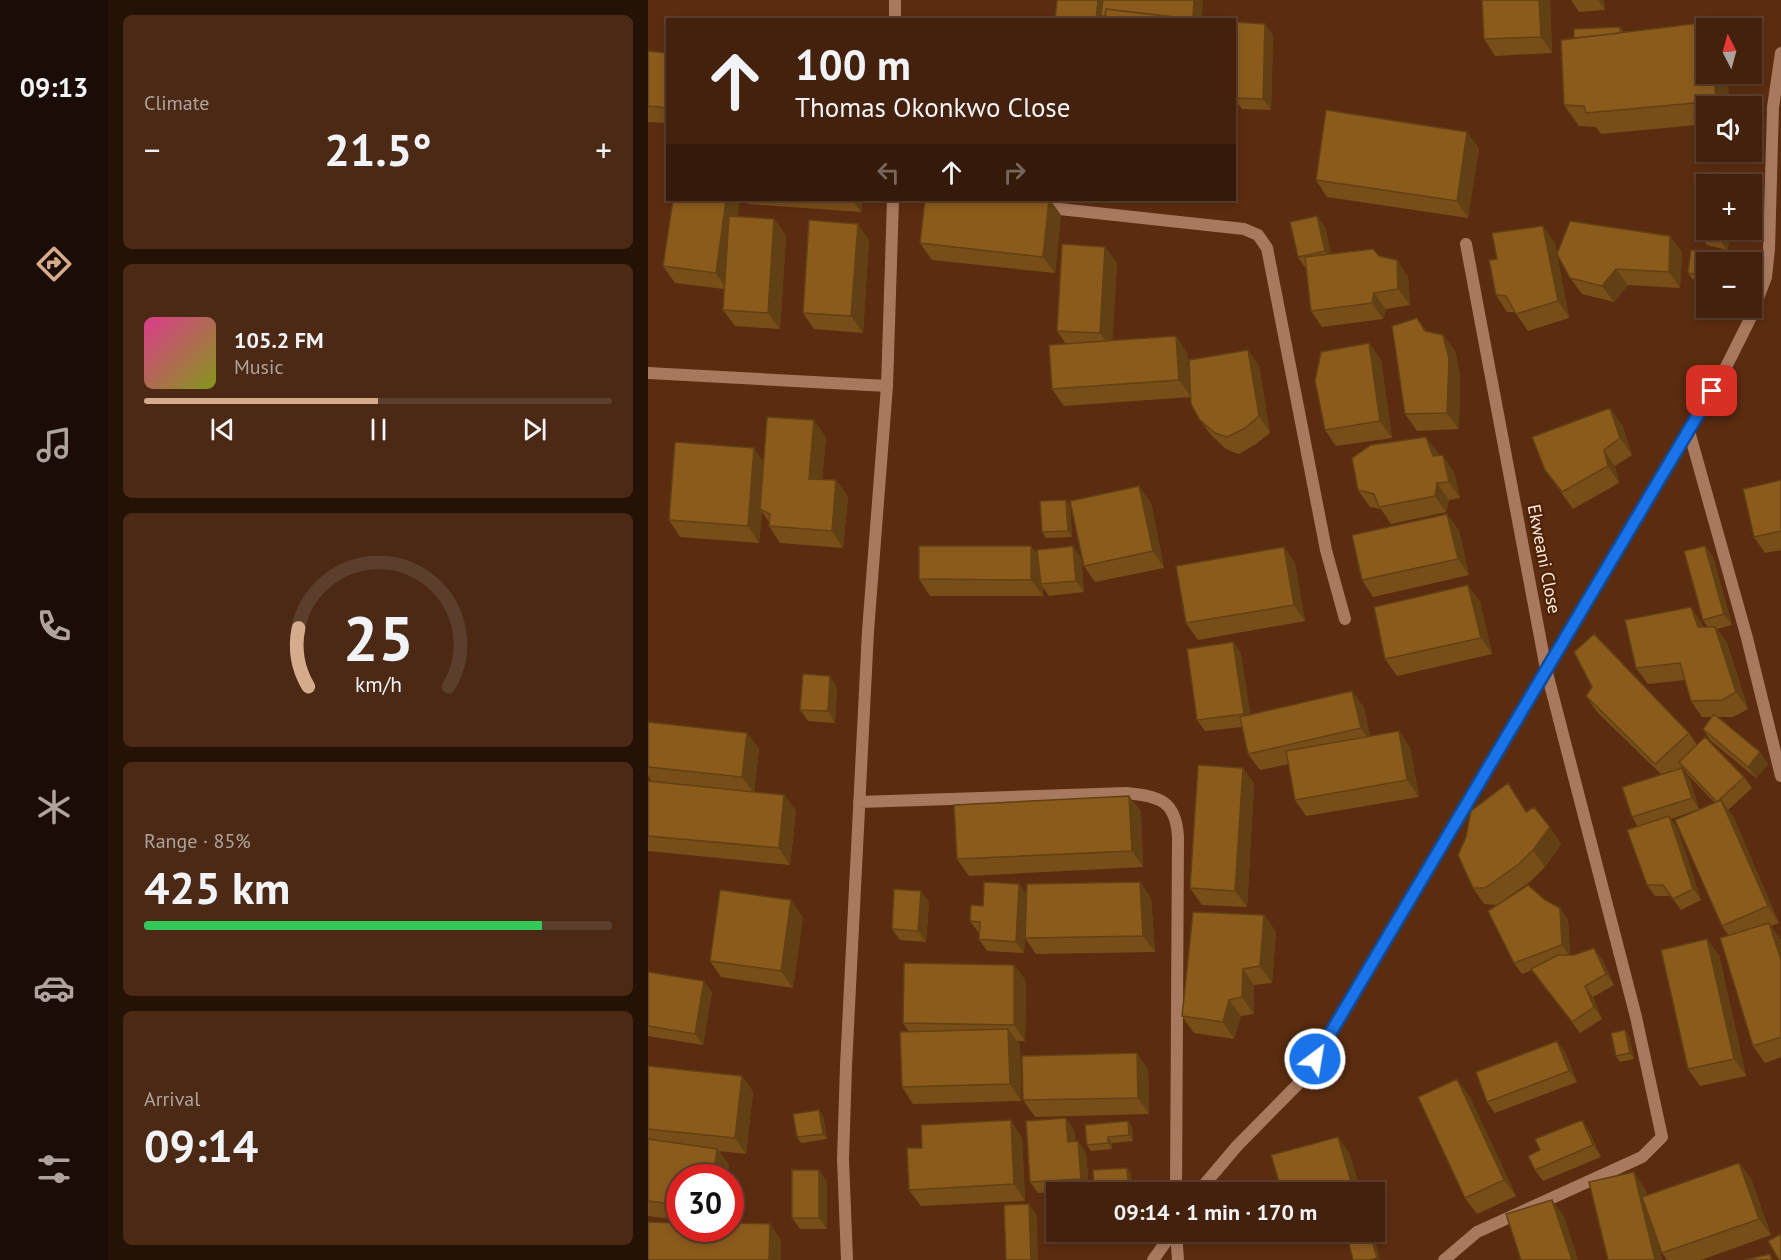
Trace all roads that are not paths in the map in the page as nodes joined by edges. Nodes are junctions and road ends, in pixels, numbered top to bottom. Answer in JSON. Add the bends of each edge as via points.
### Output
{"nodes":[{"id":1,"x":895,"y":0,"type":"edge"},
{"id":2,"x":895,"y":18,"type":"edge"},
{"id":3,"x":1781,"y":53,"type":"edge"},
{"id":4,"x":893,"y":201,"type":"edge"},
{"id":5,"x":1023,"y":205,"type":"edge"},
{"id":6,"x":1466,"y":244,"type":"dead end"},
{"id":7,"x":648,"y":373,"type":"edge"},
{"id":8,"x":886,"y":386,"type":"junction"},
{"id":9,"x":1689,"y":431,"type":"junction"},
{"id":10,"x":1345,"y":619,"type":"dead end"},
{"id":11,"x":1546,"y":669,"type":"junction"},
{"id":12,"x":1781,"y":776,"type":"edge"},
{"id":13,"x":859,"y":802,"type":"junction"},
{"id":14,"x":1176,"y":1182,"type":"edge"},
{"id":15,"x":1206,"y":1182,"type":"edge"},
{"id":16,"x":1166,"y":1242,"type":"edge"},
{"id":17,"x":1175,"y":1242,"type":"edge"},
{"id":18,"x":847,"y":1260,"type":"edge"},
{"id":19,"x":1153,"y":1260,"type":"edge"},
{"id":20,"x":1178,"y":1260,"type":"edge"},
{"id":21,"x":1444,"y":1260,"type":"edge"}],
"edges":[{"from":1,"to":2,"type":"street"},
{"from":3,"to":9,"type":"street","via":[[1773,106],[1766,278],[1724,371]]},
{"from":4,"to":8,"type":"street"},
{"from":5,"to":10,"type":"street","via":[[1244,229],[1258,235],[1267,248],[1326,550]]},
{"from":6,"to":11,"type":"street","name":"Ekweani Close"},
{"from":7,"to":8,"type":"street"},
{"from":8,"to":13,"type":"street"},
{"from":9,"to":11,"type":"street"},
{"from":9,"to":12,"type":"street"},
{"from":11,"to":15,"type":"street","via":[[1303,1079]]},
{"from":11,"to":21,"type":"street","name":"Ekweani Close","via":[[1636,1017],[1662,1137],[1642,1157],[1477,1232]]},
{"from":13,"to":14,"type":"street","via":[[1126,793],[1150,795],[1168,805],[1177,819],[1178,837]]},
{"from":13,"to":18,"type":"street","via":[[843,1159]]},
{"from":16,"to":19,"type":"street"},
{"from":17,"to":20,"type":"street"}]}
